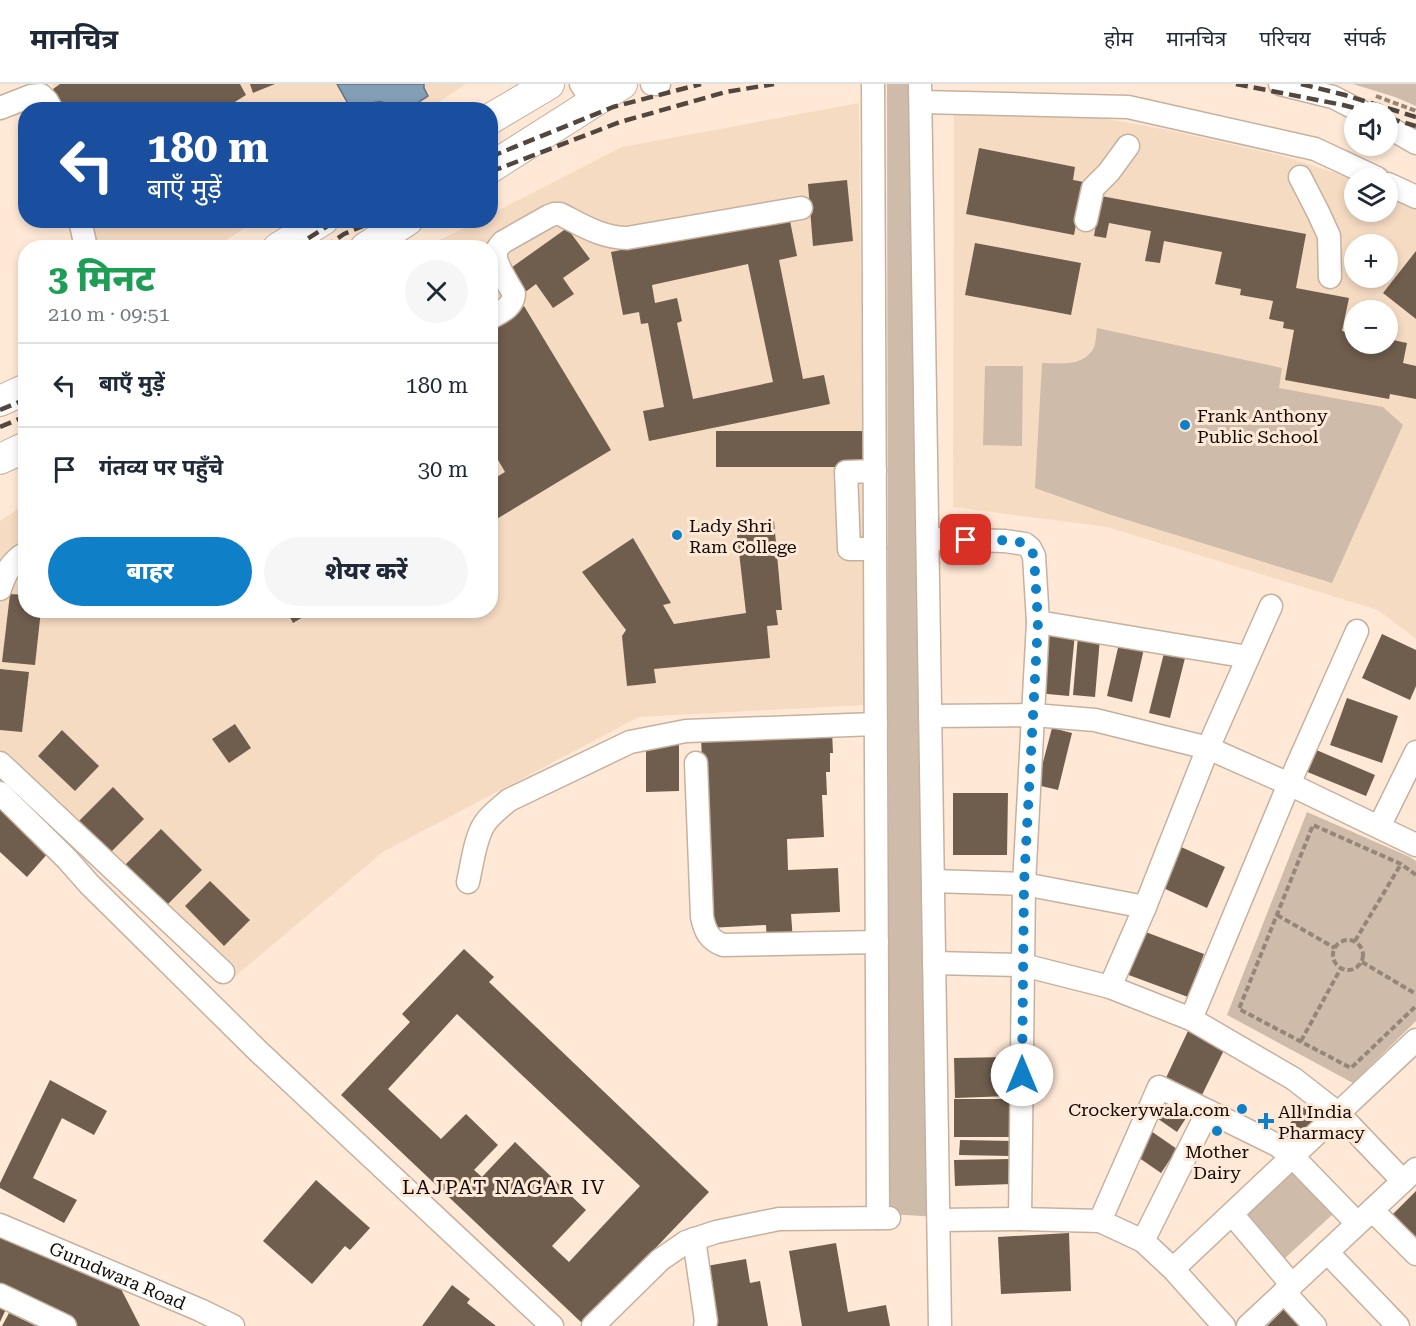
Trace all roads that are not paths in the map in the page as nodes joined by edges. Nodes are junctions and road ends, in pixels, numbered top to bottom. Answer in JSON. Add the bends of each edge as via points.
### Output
{"nodes":[{"id":1,"x":549,"y":84,"type":"edge"},
{"id":2,"x":652,"y":84,"type":"edge"},
{"id":3,"x":659,"y":84,"type":"edge"},
{"id":4,"x":873,"y":84,"type":"edge"},
{"id":5,"x":1280,"y":84,"type":"edge"},
{"id":6,"x":601,"y":90,"type":"edge"},
{"id":7,"x":921,"y":93,"type":"edge"},
{"id":8,"x":48,"y":102,"type":"edge"},
{"id":9,"x":1344,"y":102,"type":"edge"},
{"id":10,"x":0,"y":108,"type":"edge"},
{"id":11,"x":498,"y":114,"type":"edge"},
{"id":12,"x":1398,"y":133,"type":"edge"},
{"id":13,"x":1416,"y":143,"type":"edge"},
{"id":14,"x":1128,"y":146,"type":"dead end"},
{"id":15,"x":498,"y":162,"type":"edge"},
{"id":16,"x":1356,"y":168,"type":"edge"},
{"id":17,"x":1300,"y":177,"type":"dead end"},
{"id":18,"x":1398,"y":189,"type":"edge"},
{"id":19,"x":1416,"y":197,"type":"edge"},
{"id":20,"x":801,"y":208,"type":"dead end"},
{"id":21,"x":1086,"y":220,"type":"dead end"},
{"id":22,"x":309,"y":228,"type":"edge"},
{"id":23,"x":396,"y":228,"type":"edge"},
{"id":24,"x":291,"y":240,"type":"edge"},
{"id":25,"x":377,"y":240,"type":"edge"},
{"id":26,"x":498,"y":247,"type":"edge"},
{"id":27,"x":498,"y":263,"type":"edge"},
{"id":28,"x":1330,"y":277,"type":"dead end"},
{"id":29,"x":498,"y":313,"type":"edge"},
{"id":30,"x":18,"y":393,"type":"edge"},
{"id":31,"x":0,"y":401,"type":"edge"},
{"id":32,"x":18,"y":451,"type":"edge"},
{"id":33,"x":0,"y":459,"type":"edge"},
{"id":34,"x":928,"y":539,"type":"junction"},
{"id":35,"x":18,"y":557,"type":"edge"},
{"id":36,"x":0,"y":589,"type":"edge"},
{"id":37,"x":1271,"y":606,"type":"dead end"},
{"id":38,"x":1038,"y":622,"type":"junction"},
{"id":39,"x":1357,"y":631,"type":"dead end"},
{"id":40,"x":1248,"y":657,"type":"junction"},
{"id":41,"x":1034,"y":715,"type":"junction"},
{"id":42,"x":930,"y":716,"type":"junction"},
{"id":43,"x":876,"y":724,"type":"junction"},
{"id":44,"x":1208,"y":748,"type":"junction"},
{"id":45,"x":1416,"y":752,"type":"edge"},
{"id":46,"x":0,"y":763,"type":"edge"},
{"id":47,"x":696,"y":763,"type":"dead end"},
{"id":48,"x":1289,"y":784,"type":"junction"},
{"id":49,"x":0,"y":793,"type":"edge"},
{"id":50,"x":1379,"y":827,"type":"junction"},
{"id":51,"x":1416,"y":845,"type":"edge"},
{"id":52,"x":933,"y":881,"type":"junction"},
{"id":53,"x":468,"y":882,"type":"dead end"},
{"id":54,"x":1024,"y":884,"type":"junction"},
{"id":55,"x":1145,"y":907,"type":"junction"},
{"id":56,"x":877,"y":942,"type":"junction"},
{"id":57,"x":934,"y":963,"type":"junction"},
{"id":58,"x":1023,"y":965,"type":"junction"},
{"id":59,"x":223,"y":972,"type":"dead end"},
{"id":60,"x":1110,"y":987,"type":"junction"},
{"id":61,"x":1191,"y":1019,"type":"junction"},
{"id":62,"x":1416,"y":1040,"type":"edge"},
{"id":63,"x":1208,"y":1111,"type":"junction"},
{"id":64,"x":1339,"y":1114,"type":"junction"},
{"id":65,"x":1293,"y":1157,"type":"junction"},
{"id":66,"x":1411,"y":1176,"type":"edge"},
{"id":67,"x":1232,"y":1214,"type":"junction"},
{"id":68,"x":1365,"y":1217,"type":"junction"},
{"id":69,"x":1020,"y":1219,"type":"junction"},
{"id":70,"x":939,"y":1220,"type":"junction"},
{"id":71,"x":1100,"y":1221,"type":"junction"},
{"id":72,"x":0,"y":1225,"type":"edge"},
{"id":73,"x":694,"y":1239,"type":"junction"},
{"id":74,"x":1143,"y":1241,"type":"junction"},
{"id":75,"x":1327,"y":1252,"type":"junction"},
{"id":76,"x":1416,"y":1254,"type":"edge"},
{"id":77,"x":1173,"y":1269,"type":"junction"},
{"id":78,"x":1288,"y":1289,"type":"junction"},
{"id":79,"x":0,"y":1295,"type":"edge"},
{"id":80,"x":196,"y":1318,"type":"edge"},
{"id":81,"x":64,"y":1326,"type":"edge"},
{"id":82,"x":233,"y":1326,"type":"edge"},
{"id":83,"x":552,"y":1326,"type":"edge"},
{"id":84,"x":593,"y":1326,"type":"edge"},
{"id":85,"x":705,"y":1326,"type":"edge"},
{"id":86,"x":940,"y":1326,"type":"edge"},
{"id":87,"x":1224,"y":1326,"type":"edge"},
{"id":88,"x":1248,"y":1326,"type":"edge"},
{"id":89,"x":1315,"y":1326,"type":"edge"},
{"id":90,"x":1398,"y":1326,"type":"edge"}],
"edges":[{"from":1,"to":11,"type":"main road"},
{"from":2,"to":3,"type":"street"},
{"from":4,"to":43,"type":"street"},
{"from":5,"to":9,"type":"street"},
{"from":6,"to":15,"type":"main road"},
{"from":7,"to":16,"type":"street","via":[[1128,107],[1315,149]]},
{"from":7,"to":34,"type":"street"},
{"from":8,"to":10,"type":"street","via":[[41,95],[31,96]]},
{"from":12,"to":13,"type":"street"},
{"from":14,"to":21,"type":"street","via":[[1093,188]]},
{"from":17,"to":28,"type":"street","via":[[1329,236]]},
{"from":18,"to":19,"type":"street"},
{"from":20,"to":26,"type":"street","via":[[627,238],[607,236],[554,214]]},
{"from":22,"to":24,"type":"main road"},
{"from":23,"to":25,"type":"main road"},
{"from":27,"to":29,"type":"street","via":[[514,300]]},
{"from":30,"to":31,"type":"main road"},
{"from":32,"to":33,"type":"main road"},
{"from":34,"to":38,"type":"street","via":[[1025,544],[1034,556]]},
{"from":34,"to":42,"type":"street"},
{"from":35,"to":36,"type":"street"},
{"from":37,"to":40,"type":"street"},
{"from":38,"to":40,"type":"street"},
{"from":38,"to":41,"type":"street"},
{"from":39,"to":48,"type":"street"},
{"from":40,"to":44,"type":"street"},
{"from":41,"to":42,"type":"street"},
{"from":41,"to":44,"type":"street","via":[[1095,720]]},
{"from":41,"to":54,"type":"street"},
{"from":42,"to":52,"type":"street"},
{"from":43,"to":53,"type":"street","via":[[686,731],[630,742],[509,800],[484,824]]},
{"from":43,"to":56,"type":"street"},
{"from":44,"to":48,"type":"street"},
{"from":44,"to":55,"type":"street"},
{"from":45,"to":50,"type":"street"},
{"from":46,"to":59,"type":"street"},
{"from":47,"to":56,"type":"street","via":[[702,917],[704,929],[714,942]]},
{"from":48,"to":50,"type":"street"},
{"from":48,"to":61,"type":"street"},
{"from":49,"to":83,"type":"street","via":[[258,1051]]},
{"from":50,"to":51,"type":"street"},
{"from":52,"to":54,"type":"street"},
{"from":52,"to":57,"type":"street"},
{"from":54,"to":55,"type":"street"},
{"from":54,"to":58,"type":"street"},
{"from":55,"to":60,"type":"street"},
{"from":56,"to":73,"type":"street","via":[[884,1218],[779,1219]]},
{"from":57,"to":58,"type":"street"},
{"from":57,"to":70,"type":"street"},
{"from":58,"to":60,"type":"street"},
{"from":58,"to":69,"type":"street"},
{"from":60,"to":61,"type":"street"},
{"from":61,"to":64,"type":"street","via":[[1294,1079]]},
{"from":62,"to":64,"type":"street"},
{"from":63,"to":65,"type":"street"},
{"from":63,"to":71,"type":"street","via":[[1159,1088]]},
{"from":63,"to":74,"type":"street"},
{"from":64,"to":65,"type":"street"},
{"from":64,"to":66,"type":"street"},
{"from":65,"to":67,"type":"street"},
{"from":65,"to":68,"type":"street"},
{"from":66,"to":68,"type":"street"},
{"from":67,"to":77,"type":"street"},
{"from":67,"to":78,"type":"street"},
{"from":68,"to":75,"type":"street"},
{"from":68,"to":76,"type":"street"},
{"from":69,"to":70,"type":"street"},
{"from":69,"to":71,"type":"street"},
{"from":70,"to":86,"type":"street"},
{"from":71,"to":74,"type":"street"},
{"from":72,"to":80,"type":"street","name":"Gurudwara Road"},
{"from":73,"to":84,"type":"street","via":[[660,1260]]},
{"from":73,"to":85,"type":"street"},
{"from":74,"to":77,"type":"street"},
{"from":75,"to":78,"type":"street"},
{"from":75,"to":90,"type":"street"},
{"from":77,"to":87,"type":"street"},
{"from":78,"to":88,"type":"street"},
{"from":78,"to":89,"type":"street"},
{"from":79,"to":81,"type":"street"},
{"from":80,"to":82,"type":"street","name":"Gurudwara Road"}]}
